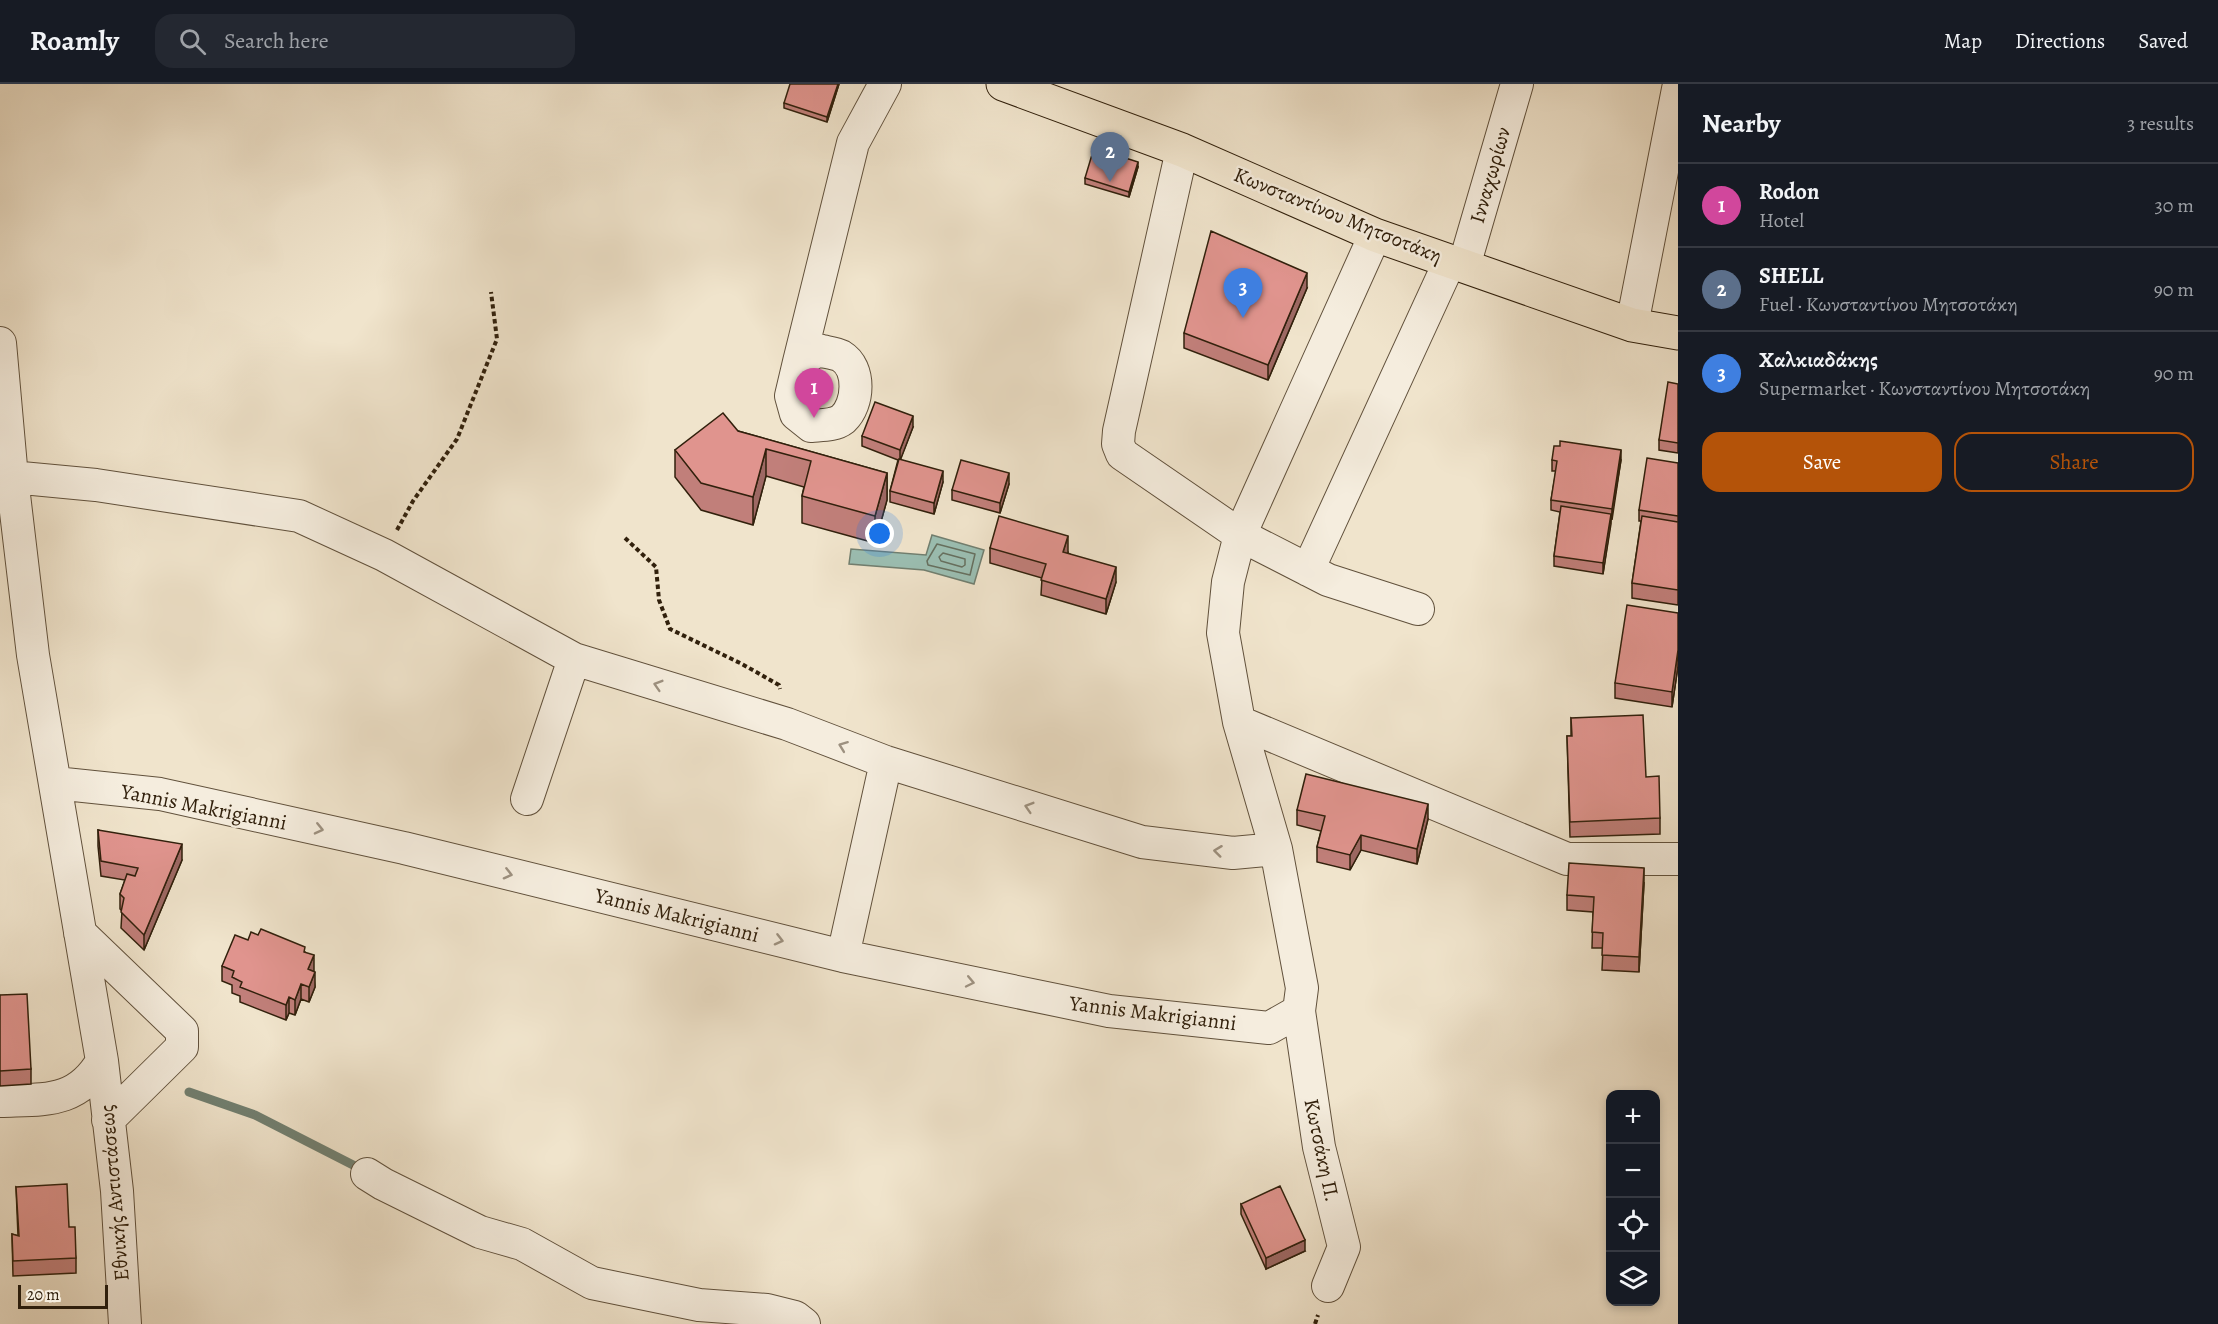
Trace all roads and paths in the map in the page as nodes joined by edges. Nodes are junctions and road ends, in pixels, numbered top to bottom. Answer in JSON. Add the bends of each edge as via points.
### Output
{"nodes":[{"id":1,"x":885,"y":84,"type":"edge"},
{"id":2,"x":1003,"y":84,"type":"edge"},
{"id":3,"x":1517,"y":84,"type":"edge"},
{"id":4,"x":1678,"y":89,"type":"edge"},
{"id":5,"x":1182,"y":150,"type":"junction"},
{"id":6,"x":1375,"y":235,"type":"junction"},
{"id":7,"x":1457,"y":264,"type":"junction"},
{"id":8,"x":491,"y":292,"type":"dead end"},
{"id":9,"x":1632,"y":325,"type":"junction"},
{"id":10,"x":1678,"y":333,"type":"edge"},
{"id":11,"x":0,"y":343,"type":"edge"},
{"id":12,"x":799,"y":362,"type":"dead end"},
{"id":13,"x":6,"y":477,"type":"edge"},
{"id":14,"x":1240,"y":535,"type":"junction"},
{"id":15,"x":625,"y":538,"type":"dead end"},
{"id":16,"x":384,"y":555,"type":"junction"},
{"id":17,"x":1308,"y":570,"type":"junction"},
{"id":18,"x":1418,"y":609,"type":"dead end"},
{"id":19,"x":574,"y":659,"type":"junction"},
{"id":20,"x":1239,"y":722,"type":"junction"},
{"id":21,"x":787,"y":724,"type":"junction"},
{"id":22,"x":886,"y":762,"type":"junction"},
{"id":23,"x":55,"y":783,"type":"junction"},
{"id":24,"x":527,"y":799,"type":"dead end"},
{"id":25,"x":1276,"y":849,"type":"junction"},
{"id":26,"x":1678,"y":858,"type":"edge"},
{"id":27,"x":80,"y":933,"type":"junction"},
{"id":28,"x":843,"y":956,"type":"junction"},
{"id":29,"x":1299,"y":1011,"type":"junction"},
{"id":30,"x":102,"y":1061,"type":"junction"},
{"id":31,"x":0,"y":1101,"type":"edge"},
{"id":32,"x":108,"y":1120,"type":"junction"},
{"id":33,"x":367,"y":1174,"type":"dead end"},
{"id":34,"x":1328,"y":1286,"type":"dead end"},
{"id":35,"x":125,"y":1324,"type":"edge"},
{"id":36,"x":804,"y":1324,"type":"edge"}],
"edges":[{"from":1,"to":12,"type":"street","via":[[853,142]]},
{"from":2,"to":5,"type":"main road","name":"Κωνσταντίνου Μητσοτάκη"},
{"from":3,"to":7,"type":"street","name":"Ινναχωρίων"},
{"from":4,"to":9,"type":"street"},
{"from":5,"to":6,"type":"main road","name":"Κωνσταντίνου Μητσοτάκη"},
{"from":5,"to":14,"type":"street","via":[[1118,444],[1122,454]]},
{"from":6,"to":7,"type":"main road","name":"Κωνσταντίνου Μητσοτάκη"},
{"from":6,"to":14,"type":"street","name":"Κωτσάκη Π."},
{"from":7,"to":9,"type":"main road","name":"Κωνσταντίνου Μητσοτάκη"},
{"from":7,"to":17,"type":"street","name":"Ινναχωρίων"},
{"from":8,"to":16,"type":"path","via":[[497,339],[457,439],[412,501]]},
{"from":9,"to":10,"type":"main road","name":"Κωνσταντίνου Μητσοτάκη"},
{"from":11,"to":13,"type":"street","name":"Εθνικής Αντιστάσεως"},
{"from":13,"to":16,"type":"street","via":[[96,485],[299,516]]},
{"from":13,"to":23,"type":"street","name":"Εθνικής Αντιστάσεως"},
{"from":14,"to":17,"type":"street"},
{"from":14,"to":20,"type":"street","name":"Κωτσάκη Π.","via":[[1228,582],[1223,633]]},
{"from":15,"to":21,"type":"path","via":[[656,567],[659,600],[670,629],[778,685]]},
{"from":16,"to":19,"type":"street"},
{"from":17,"to":18,"type":"street"},
{"from":21,"to":19,"type":"street","one_way":true},
{"from":19,"to":24,"type":"street"},
{"from":20,"to":25,"type":"street","name":"Κωτσάκη Π."},
{"from":20,"to":26,"type":"street","via":[[1567,859]]},
{"from":22,"to":21,"type":"street","one_way":true},
{"from":25,"to":22,"type":"street","one_way":true,"via":[[1233,853],[1142,842]]},
{"from":22,"to":28,"type":"street"},
{"from":23,"to":27,"type":"street","name":"Εθνικής Αντιστάσεως"},
{"from":23,"to":28,"type":"street","name":"Yannis Makrigianni","one_way":true,"via":[[160,794],[415,851]]},
{"from":25,"to":29,"type":"street","name":"Κωτσάκη Π.","via":[[1302,988]]},
{"from":27,"to":30,"type":"street","name":"Εθνικής Αντιστάσεως"},
{"from":27,"to":32,"type":"street","via":[[182,1032],[182,1047]]},
{"from":28,"to":29,"type":"street","name":"Yannis Makrigianni","one_way":true,"via":[[1109,1011],[1269,1028]]},
{"from":29,"to":34,"type":"street","name":"Κωτσάκη Π.","via":[[1319,1147],[1344,1247]]},
{"from":30,"to":31,"type":"street","via":[[92,1077],[75,1091],[48,1098]]},
{"from":30,"to":32,"type":"street","name":"Εθνικής Αντιστάσεως"},
{"from":32,"to":35,"type":"street","name":"Εθνικής Αντιστάσεως","via":[[117,1191]]},
{"from":33,"to":36,"type":"street","via":[[480,1232],[522,1244],[592,1283],[699,1305],[767,1310],[795,1317]]}]}
